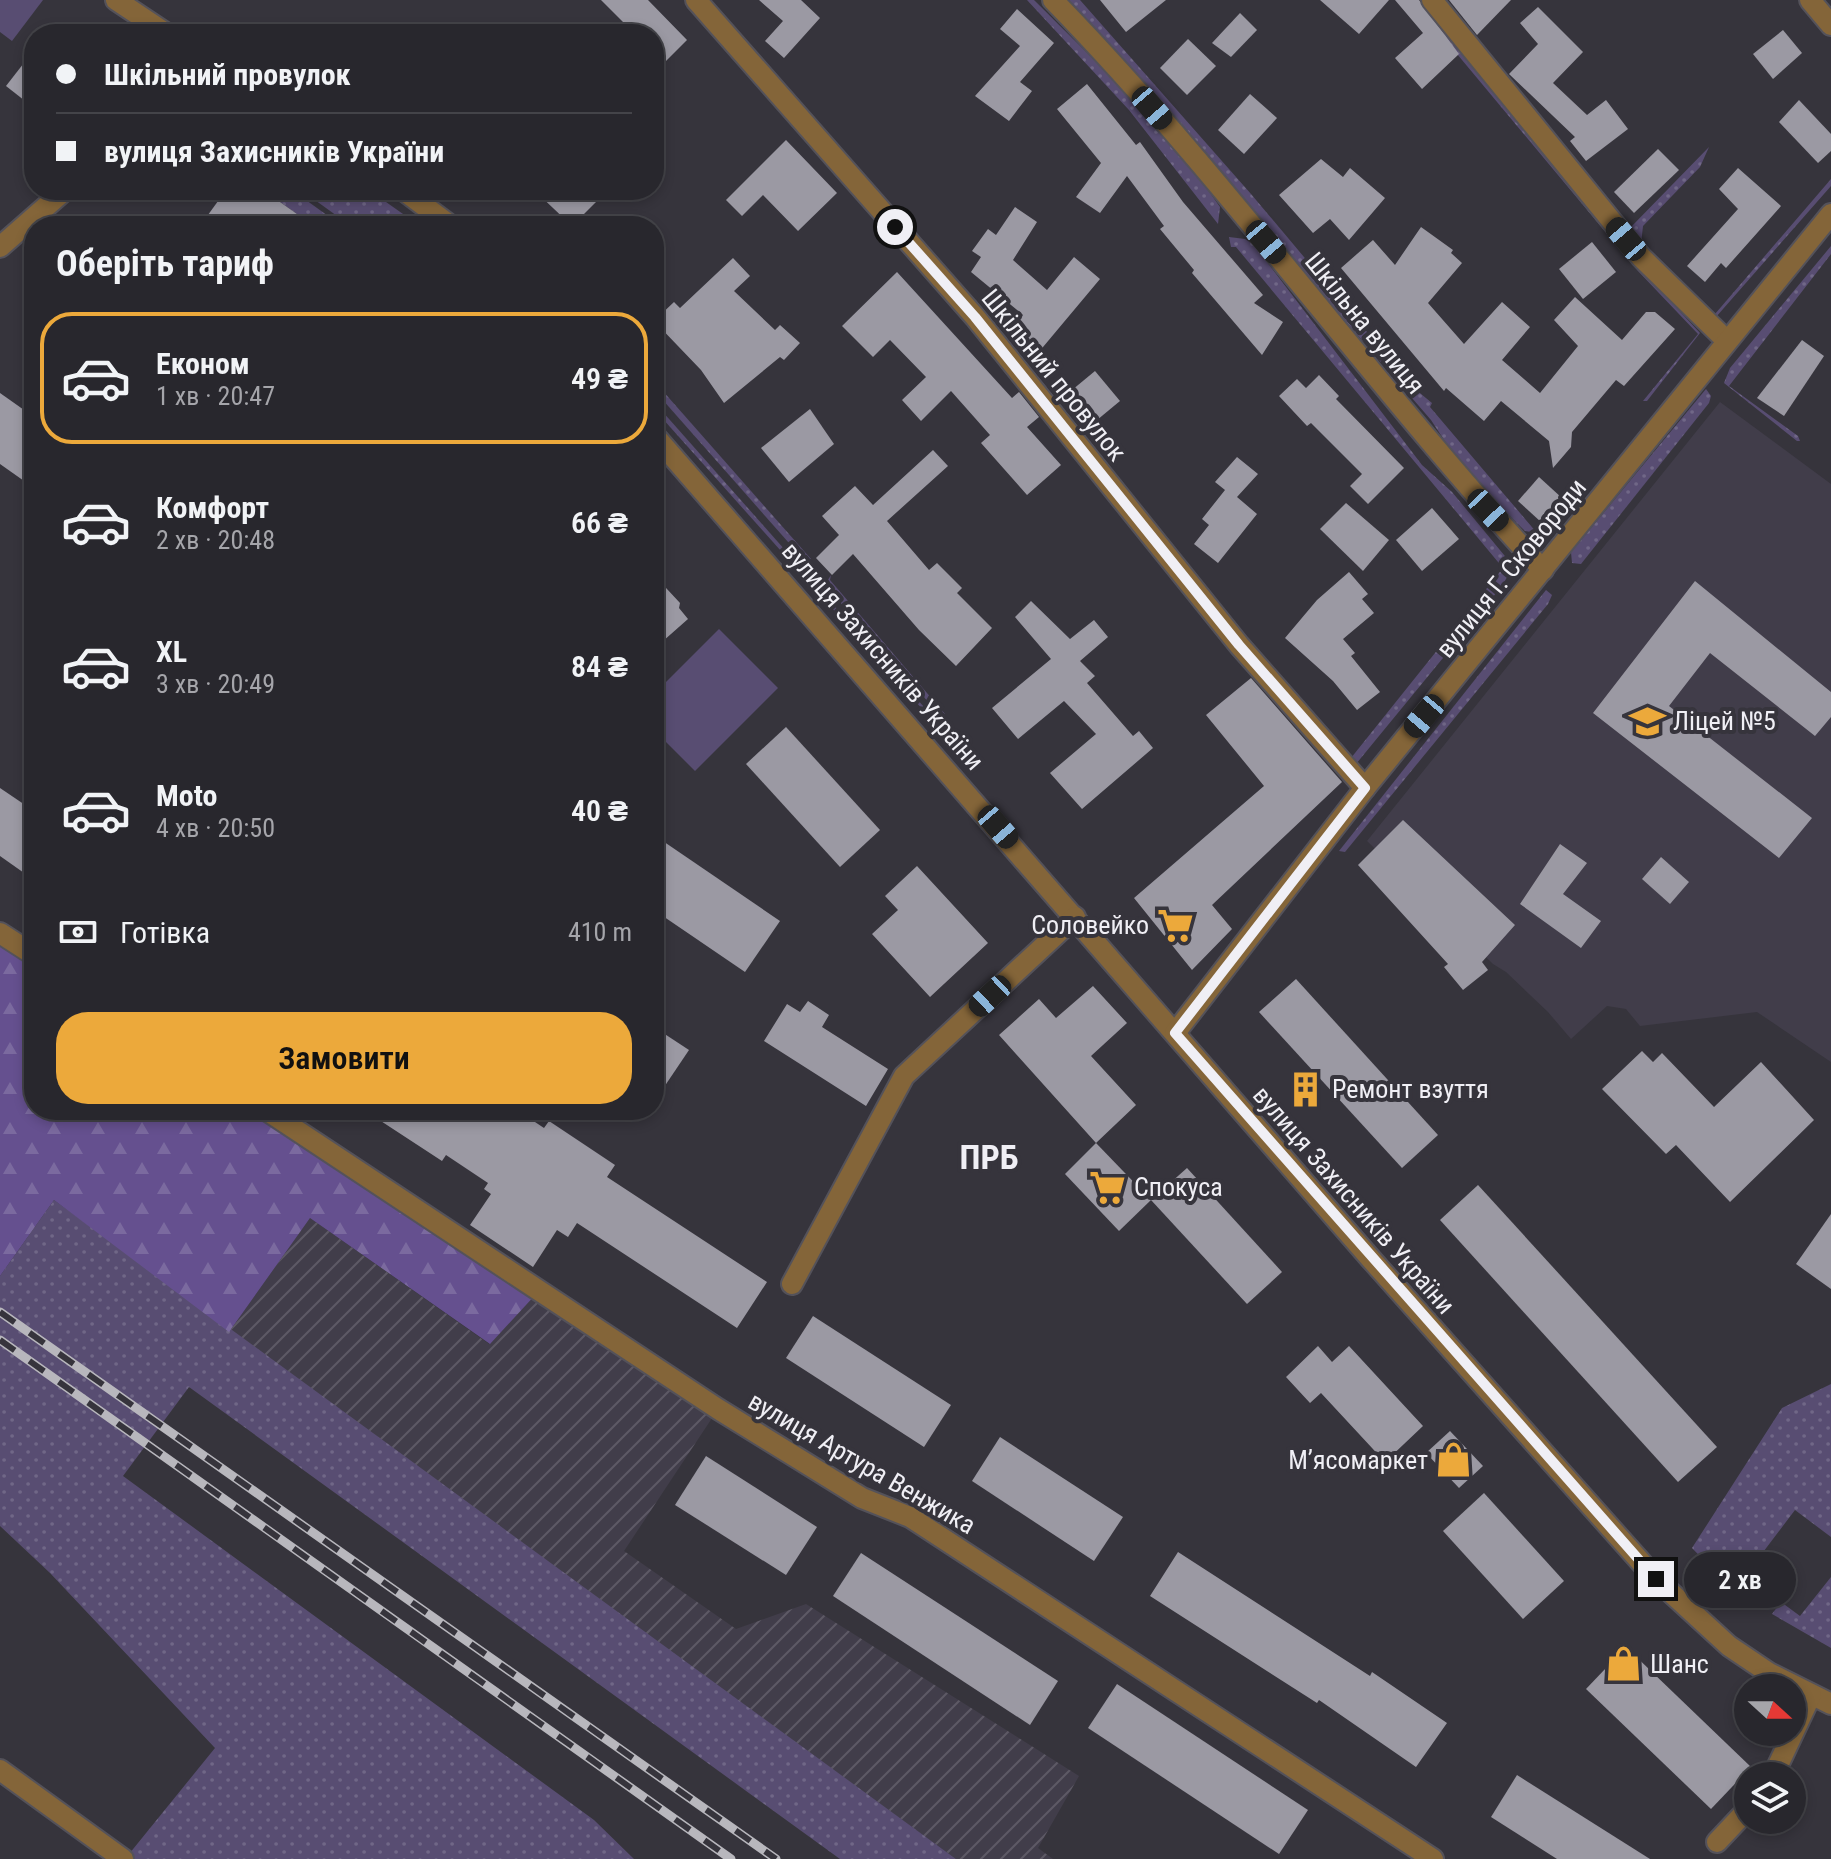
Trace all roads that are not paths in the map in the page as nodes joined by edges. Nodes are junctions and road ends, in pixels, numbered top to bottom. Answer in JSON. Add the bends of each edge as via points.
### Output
{"nodes":[{"id":1,"x":116,"y":0,"type":"edge"},
{"id":2,"x":696,"y":0,"type":"edge"},
{"id":3,"x":1053,"y":0,"type":"edge"},
{"id":4,"x":1432,"y":0,"type":"edge"},
{"id":5,"x":1810,"y":0,"type":"edge"},
{"id":6,"x":152,"y":24,"type":"edge"},
{"id":7,"x":1831,"y":25,"type":"edge"},
{"id":8,"x":54,"y":200,"type":"edge"},
{"id":9,"x":416,"y":200,"type":"edge"},
{"id":10,"x":1831,"y":214,"type":"edge"},
{"id":11,"x":35,"y":216,"type":"edge"},
{"id":12,"x":438,"y":216,"type":"edge"},
{"id":13,"x":24,"y":226,"type":"edge"},
{"id":14,"x":0,"y":247,"type":"edge"},
{"id":15,"x":1726,"y":340,"type":"junction"},
{"id":16,"x":664,"y":446,"type":"edge"},
{"id":17,"x":1543,"y":570,"type":"junction"},
{"id":18,"x":1365,"y":788,"type":"junction"},
{"id":19,"x":1075,"y":917,"type":"junction"},
{"id":20,"x":0,"y":933,"type":"edge"},
{"id":21,"x":24,"y":949,"type":"edge"},
{"id":22,"x":1175,"y":1033,"type":"junction"},
{"id":23,"x":281,"y":1120,"type":"edge"},
{"id":24,"x":792,"y":1284,"type":"dead end"},
{"id":25,"x":1811,"y":1695,"type":"junction"},
{"id":26,"x":1831,"y":1704,"type":"edge"},
{"id":27,"x":1780,"y":1762,"type":"edge"},
{"id":28,"x":0,"y":1770,"type":"edge"},
{"id":29,"x":1734,"y":1824,"type":"edge"},
{"id":30,"x":1717,"y":1842,"type":"dead end"},
{"id":31,"x":123,"y":1859,"type":"edge"},
{"id":32,"x":1433,"y":1859,"type":"edge"}],
"edges":[{"from":1,"to":6,"type":"street"},
{"from":2,"to":18,"type":"street","name":"Шкільний провулок","via":[[975,317],[1239,645]]},
{"from":3,"to":17,"type":"street","name":"Шкільна вулиця","via":[[1191,151],[1380,385]]},
{"from":4,"to":15,"type":"street","via":[[1641,257]]},
{"from":5,"to":7,"type":"street"},
{"from":8,"to":11,"type":"street"},
{"from":9,"to":12,"type":"street"},
{"from":10,"to":15,"type":"street","name":"вулиця Г. Сковороди"},
{"from":13,"to":14,"type":"street"},
{"from":15,"to":17,"type":"street","name":"вулиця Г. Сковороди"},
{"from":16,"to":19,"type":"street","name":"вулиця Захисників України"},
{"from":17,"to":18,"type":"street","name":"вулиця Г. Сковороди"},
{"from":18,"to":22,"type":"street","name":"вулиця Г. Сковороди"},
{"from":19,"to":22,"type":"street","name":"вулиця Захисників України"},
{"from":19,"to":24,"type":"street","via":[[904,1076]]},
{"from":20,"to":21,"type":"street"},
{"from":22,"to":25,"type":"street","name":"вулиця Захисників України","via":[[1656,1579],[1729,1646]]},
{"from":23,"to":32,"type":"street","name":"вулиця Артура Венжика","via":[[718,1409],[862,1498],[910,1517]]},
{"from":25,"to":26,"type":"street","name":"вулиця Захисників України"},
{"from":25,"to":27,"type":"street"},
{"from":28,"to":31,"type":"street"},
{"from":29,"to":30,"type":"street"}]}
